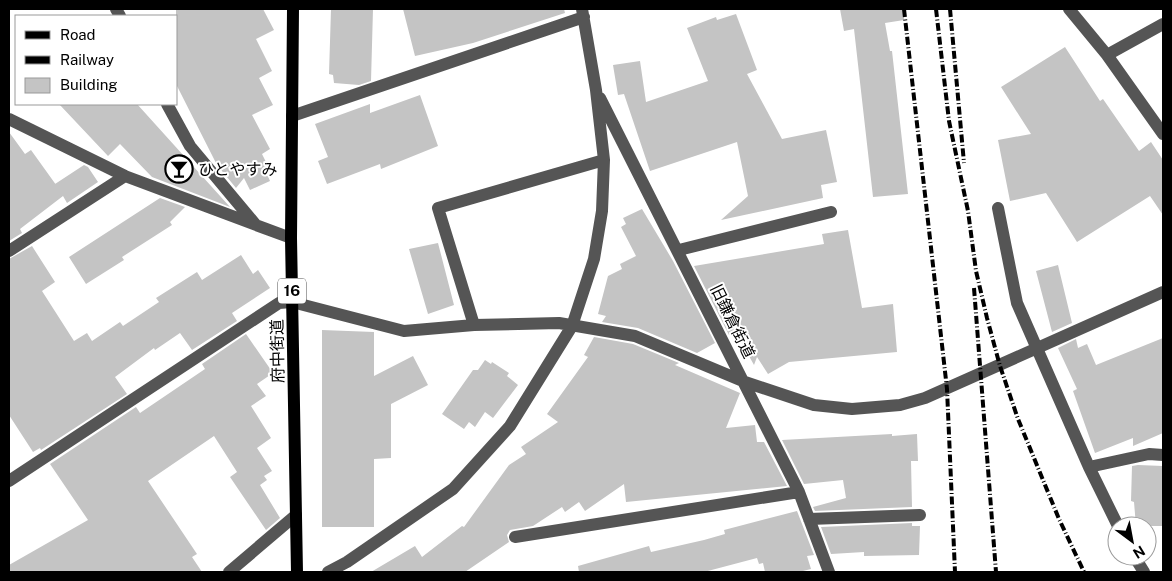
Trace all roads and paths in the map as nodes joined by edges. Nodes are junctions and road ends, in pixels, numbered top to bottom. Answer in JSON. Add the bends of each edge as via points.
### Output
{"nodes":[{"id":1,"x":292,"y":9,"type":"edge"},
{"id":2,"x":1070,"y":9,"type":"edge"},
{"id":3,"x":583,"y":13,"type":"edge"},
{"id":4,"x":1163,"y":24,"type":"edge"},
{"id":5,"x":1107,"y":55,"type":"junction"},
{"id":6,"x":596,"y":90,"type":"junction"},
{"id":7,"x":168,"y":105,"type":"edge"},
{"id":8,"x":292,"y":116,"type":"junction"},
{"id":9,"x":9,"y":118,"type":"edge"},
{"id":10,"x":1163,"y":134,"type":"edge"},
{"id":11,"x":604,"y":160,"type":"junction"},
{"id":12,"x":125,"y":176,"type":"junction"},
{"id":13,"x":998,"y":208,"type":"dead end"},
{"id":14,"x":830,"y":212,"type":"dead end"},
{"id":15,"x":256,"y":225,"type":"junction"},
{"id":16,"x":291,"y":238,"type":"junction"},
{"id":17,"x":679,"y":250,"type":"junction"},
{"id":18,"x":9,"y":251,"type":"edge"},
{"id":19,"x":1163,"y":292,"type":"edge"},
{"id":20,"x":292,"y":302,"type":"junction"},
{"id":21,"x":474,"y":325,"type":"junction"},
{"id":22,"x":572,"y":326,"type":"junction"},
{"id":23,"x":1039,"y":348,"type":"junction"},
{"id":24,"x":745,"y":382,"type":"junction"},
{"id":25,"x":1163,"y":455,"type":"edge"},
{"id":26,"x":1089,"y":467,"type":"junction"},
{"id":27,"x":9,"y":481,"type":"edge"},
{"id":28,"x":799,"y":492,"type":"junction"},
{"id":29,"x":920,"y":515,"type":"dead end"},
{"id":30,"x":296,"y":516,"type":"junction"},
{"id":31,"x":1113,"y":516,"type":"edge"},
{"id":32,"x":810,"y":519,"type":"junction"},
{"id":33,"x":515,"y":537,"type":"dead end"},
{"id":34,"x":229,"y":572,"type":"edge"},
{"id":35,"x":297,"y":572,"type":"edge"},
{"id":36,"x":328,"y":572,"type":"edge"},
{"id":37,"x":829,"y":572,"type":"edge"}],
"edges":[{"from":1,"to":8,"type":"main road","name":"府中街道","number":"16"},
{"from":2,"to":5,"type":"street"},
{"from":3,"to":6,"type":"street"},
{"from":3,"to":8,"type":"street"},
{"from":4,"to":5,"type":"street"},
{"from":5,"to":10,"type":"street"},
{"from":6,"to":11,"type":"street"},
{"from":6,"to":17,"type":"street","name":"旧鎌倉街道"},
{"from":7,"to":15,"type":"street","via":[[190,146]]},
{"from":8,"to":16,"type":"main road","name":"府中街道","number":"16"},
{"from":9,"to":12,"type":"street"},
{"from":11,"to":21,"type":"street","via":[[438,208]]},
{"from":11,"to":22,"type":"street","via":[[602,211],[594,259]]},
{"from":12,"to":15,"type":"street"},
{"from":12,"to":18,"type":"street"},
{"from":13,"to":23,"type":"street","via":[[1017,303]]},
{"from":14,"to":17,"type":"street"},
{"from":15,"to":16,"type":"street"},
{"from":16,"to":20,"type":"main road","name":"府中街道","number":"16"},
{"from":17,"to":24,"type":"street","name":"旧鎌倉街道"},
{"from":19,"to":23,"type":"street"},
{"from":20,"to":21,"type":"street","via":[[404,331]]},
{"from":20,"to":27,"type":"street","via":[[279,303]]},
{"from":20,"to":30,"type":"main road","name":"府中街道","number":"16"},
{"from":21,"to":22,"type":"street","via":[[559,323]]},
{"from":22,"to":24,"type":"street","via":[[636,336]]},
{"from":22,"to":36,"type":"street","via":[[510,426],[453,489]]},
{"from":23,"to":24,"type":"street","via":[[925,398],[900,405],[852,409],[814,405]]},
{"from":23,"to":26,"type":"street"},
{"from":24,"to":28,"type":"street","name":"旧鎌倉街道"},
{"from":25,"to":26,"type":"street","via":[[1149,454]]},
{"from":26,"to":31,"type":"street"},
{"from":28,"to":32,"type":"street","name":"旧鎌倉街道"},
{"from":28,"to":33,"type":"street"},
{"from":29,"to":32,"type":"street"},
{"from":30,"to":34,"type":"street"},
{"from":30,"to":35,"type":"main road","name":"府中街道","number":"16"},
{"from":32,"to":37,"type":"street","name":"旧鎌倉街道"}]}
